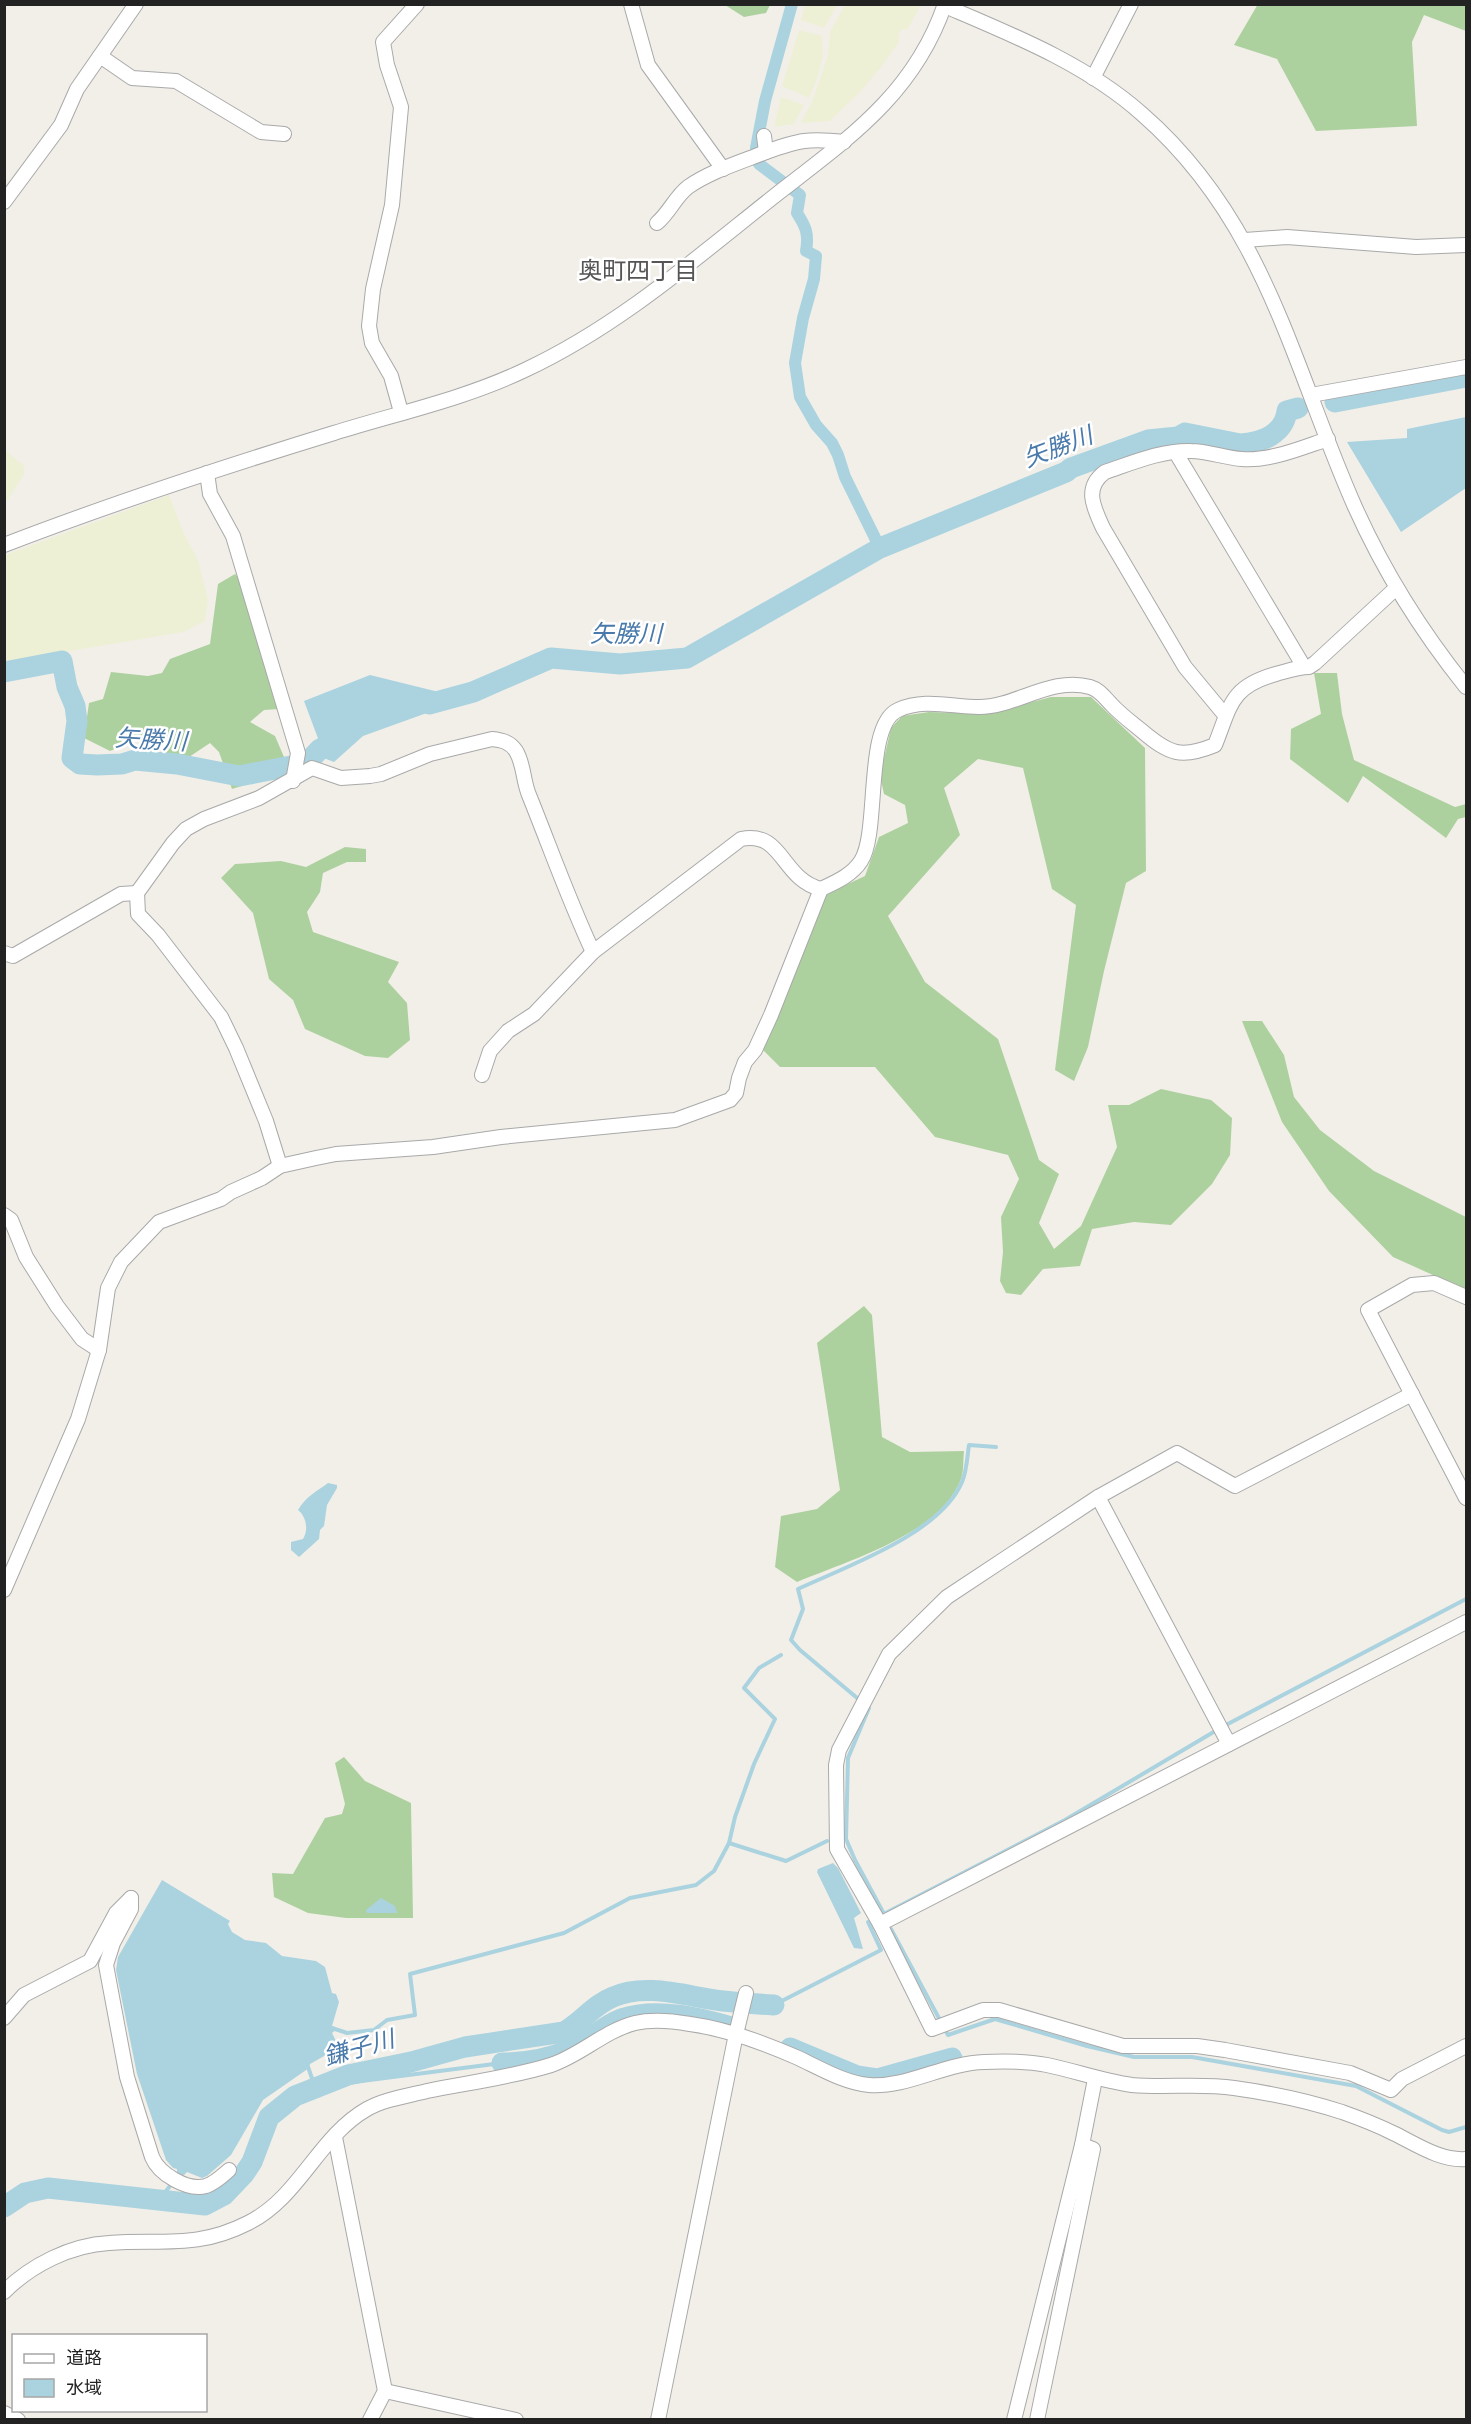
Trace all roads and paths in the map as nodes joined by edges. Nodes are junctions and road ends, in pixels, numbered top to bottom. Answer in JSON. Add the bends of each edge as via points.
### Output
{"nodes":[{"id":1,"x":136,"y":4,"type":"edge"},
{"id":2,"x":417,"y":4,"type":"edge"},
{"id":3,"x":631,"y":4,"type":"edge"},
{"id":4,"x":1131,"y":4,"type":"edge"},
{"id":5,"x":945,"y":5,"type":"edge"},
{"id":6,"x":100,"y":56,"type":"junction"},
{"id":7,"x":1093,"y":78,"type":"junction"},
{"id":8,"x":284,"y":134,"type":"dead end"},
{"id":9,"x":764,"y":136,"type":"dead end"},
{"id":10,"x":844,"y":142,"type":"junction"},
{"id":11,"x":766,"y":152,"type":"junction"},
{"id":12,"x":723,"y":169,"type":"junction"},
{"id":13,"x":4,"y":202,"type":"edge"},
{"id":14,"x":657,"y":223,"type":"dead end"},
{"id":15,"x":1245,"y":240,"type":"junction"},
{"id":16,"x":1467,"y":245,"type":"edge"},
{"id":17,"x":1467,"y":367,"type":"edge"},
{"id":18,"x":1311,"y":395,"type":"junction"},
{"id":19,"x":401,"y":412,"type":"junction"},
{"id":20,"x":1328,"y":439,"type":"junction"},
{"id":21,"x":1176,"y":453,"type":"junction"},
{"id":22,"x":207,"y":473,"type":"junction"},
{"id":23,"x":4,"y":545,"type":"edge"},
{"id":24,"x":1395,"y":589,"type":"junction"},
{"id":25,"x":1304,"y":667,"type":"junction"},
{"id":26,"x":1467,"y":687,"type":"edge"},
{"id":27,"x":1224,"y":714,"type":"junction"},
{"id":28,"x":292,"y":781,"type":"junction"},
{"id":29,"x":821,"y":889,"type":"junction"},
{"id":30,"x":137,"y":893,"type":"junction"},
{"id":31,"x":593,"y":952,"type":"junction"},
{"id":32,"x":4,"y":953,"type":"edge"},
{"id":33,"x":482,"y":1075,"type":"dead end"},
{"id":34,"x":280,"y":1166,"type":"junction"},
{"id":35,"x":4,"y":1215,"type":"edge"},
{"id":36,"x":1467,"y":1297,"type":"edge"},
{"id":37,"x":99,"y":1350,"type":"junction"},
{"id":38,"x":1412,"y":1394,"type":"junction"},
{"id":39,"x":1098,"y":1497,"type":"junction"},
{"id":40,"x":1467,"y":1498,"type":"edge"},
{"id":41,"x":4,"y":1590,"type":"edge"},
{"id":42,"x":1467,"y":1622,"type":"edge"},
{"id":43,"x":1229,"y":1744,"type":"junction"},
{"id":44,"x":880,"y":1924,"type":"junction"},
{"id":45,"x":746,"y":1993,"type":"dead end"},
{"id":46,"x":4,"y":2018,"type":"edge"},
{"id":47,"x":736,"y":2034,"type":"junction"},
{"id":48,"x":1467,"y":2046,"type":"edge"},
{"id":49,"x":1095,"y":2079,"type":"junction"},
{"id":50,"x":335,"y":2137,"type":"junction"},
{"id":51,"x":1082,"y":2145,"type":"junction"},
{"id":52,"x":1467,"y":2159,"type":"edge"},
{"id":53,"x":229,"y":2170,"type":"dead end"},
{"id":54,"x":4,"y":2292,"type":"edge"},
{"id":55,"x":385,"y":2391,"type":"junction"},
{"id":56,"x":4,"y":2412,"type":"edge"},
{"id":57,"x":464,"y":2414,"type":"edge"},
{"id":58,"x":18,"y":2420,"type":"edge"},
{"id":59,"x":370,"y":2420,"type":"edge"},
{"id":60,"x":516,"y":2420,"type":"edge"},
{"id":61,"x":658,"y":2420,"type":"edge"},
{"id":62,"x":1014,"y":2420,"type":"edge"},
{"id":63,"x":1037,"y":2420,"type":"edge"}],
"edges":[{"from":1,"to":6,"type":"street"},
{"from":2,"to":19,"type":"street","via":[[382,42],[401,107],[393,205],[373,289],[369,326],[372,343],[392,376]]},
{"from":3,"to":12,"type":"street","via":[[648,65]]},
{"from":4,"to":7,"type":"street"},
{"from":5,"to":7,"type":"street","via":[[1048,52]]},
{"from":5,"to":10,"type":"street","via":[[916,66],[887,103]]},
{"from":6,"to":8,"type":"street","via":[[132,78],[176,81],[261,132]]},
{"from":6,"to":13,"type":"street","via":[[77,89],[61,125]]},
{"from":7,"to":15,"type":"street","via":[[1134,107],[1173,143]]},
{"from":9,"to":11,"type":"street"},
{"from":10,"to":11,"type":"street","via":[[814,138]]},
{"from":10,"to":19,"type":"street","via":[[627,312],[574,346],[453,400]]},
{"from":11,"to":12,"type":"street"},
{"from":12,"to":14,"type":"street","via":[[688,187]]},
{"from":15,"to":16,"type":"street","via":[[1287,237],[1416,247]]},
{"from":15,"to":18,"type":"street"},
{"from":17,"to":18,"type":"street"},
{"from":18,"to":20,"type":"street"},
{"from":19,"to":22,"type":"street"},
{"from":20,"to":21,"type":"street","via":[[1254,458]]},
{"from":20,"to":24,"type":"street","via":[[1354,505]]},
{"from":21,"to":25,"type":"street"},
{"from":21,"to":27,"type":"street","via":[[1105,472],[1097,478],[1091,494],[1103,528],[1185,667]]},
{"from":22,"to":23,"type":"street"},
{"from":22,"to":28,"type":"street","via":[[210,494],[233,536],[298,753]]},
{"from":24,"to":25,"type":"street","via":[[1316,663]]},
{"from":24,"to":26,"type":"street"},
{"from":25,"to":27,"type":"street","via":[[1256,680],[1245,687]]},
{"from":27,"to":29,"type":"street","via":[[1215,745],[1195,753],[1174,753],[1159,746],[1101,692],[1079,685],[1035,692],[990,706],[930,703],[899,709],[884,725],[872,781],[869,838],[862,859],[844,877]]},
{"from":28,"to":30,"type":"street","via":[[186,829]]},
{"from":28,"to":31,"type":"street","via":[[312,768],[341,778],[370,776],[440,752],[492,740],[510,744],[572,909]]},
{"from":29,"to":31,"type":"street","via":[[811,887],[794,874],[771,844],[751,837],[741,839]]},
{"from":29,"to":34,"type":"street","via":[[771,1014],[730,1100],[675,1119],[418,1149],[336,1154]]},
{"from":30,"to":32,"type":"street","via":[[122,894],[13,956]]},
{"from":30,"to":34,"type":"street","via":[[138,914],[221,1017],[266,1121]]},
{"from":31,"to":33,"type":"street","via":[[534,1014],[508,1030],[490,1051]]},
{"from":34,"to":37,"type":"street","via":[[221,1199],[159,1222],[145,1235],[121,1262],[108,1288]]},
{"from":35,"to":37,"type":"street","via":[[11,1220],[26,1257],[57,1306],[82,1339]]},
{"from":36,"to":38,"type":"street","via":[[1434,1283],[1412,1285],[1368,1310]]},
{"from":37,"to":41,"type":"street","via":[[78,1419]]},
{"from":38,"to":39,"type":"street","via":[[1235,1486],[1177,1453]]},
{"from":38,"to":40,"type":"street"},
{"from":39,"to":43,"type":"street"},
{"from":39,"to":44,"type":"street","via":[[947,1597],[896,1646],[858,1711],[836,1764],[837,1849]]},
{"from":42,"to":43,"type":"street"},
{"from":43,"to":44,"type":"street"},
{"from":44,"to":48,"type":"street","via":[[932,2030],[983,2010],[999,2010],[1123,2046],[1226,2050],[1350,2073],[1391,2090],[1402,2079]]},
{"from":45,"to":47,"type":"street"},
{"from":46,"to":53,"type":"street","via":[[24,1995],[90,1961],[116,1913],[131,1898],[131,1909],[106,1965],[127,2077],[152,2157],[161,2171],[199,2187]]},
{"from":47,"to":49,"type":"street","via":[[854,2083],[871,2086],[943,2068],[1001,2061],[1048,2065]]},
{"from":47,"to":50,"type":"street","via":[[692,2024],[637,2022],[548,2066],[384,2102],[367,2109]]},
{"from":47,"to":61,"type":"street"},
{"from":49,"to":51,"type":"street"},
{"from":49,"to":52,"type":"street","via":[[1162,2087],[1234,2088],[1314,2104],[1389,2130],[1437,2155]]},
{"from":50,"to":54,"type":"street","via":[[290,2192],[249,2223],[206,2239],[179,2243],[105,2243],[82,2247],[45,2262]]},
{"from":50,"to":55,"type":"street"},
{"from":51,"to":62,"type":"street"},
{"from":51,"to":63,"type":"street","via":[[1093,2149]]},
{"from":55,"to":57,"type":"street"},
{"from":55,"to":59,"type":"street"},
{"from":56,"to":58,"type":"street"},
{"from":57,"to":60,"type":"street"}]}
